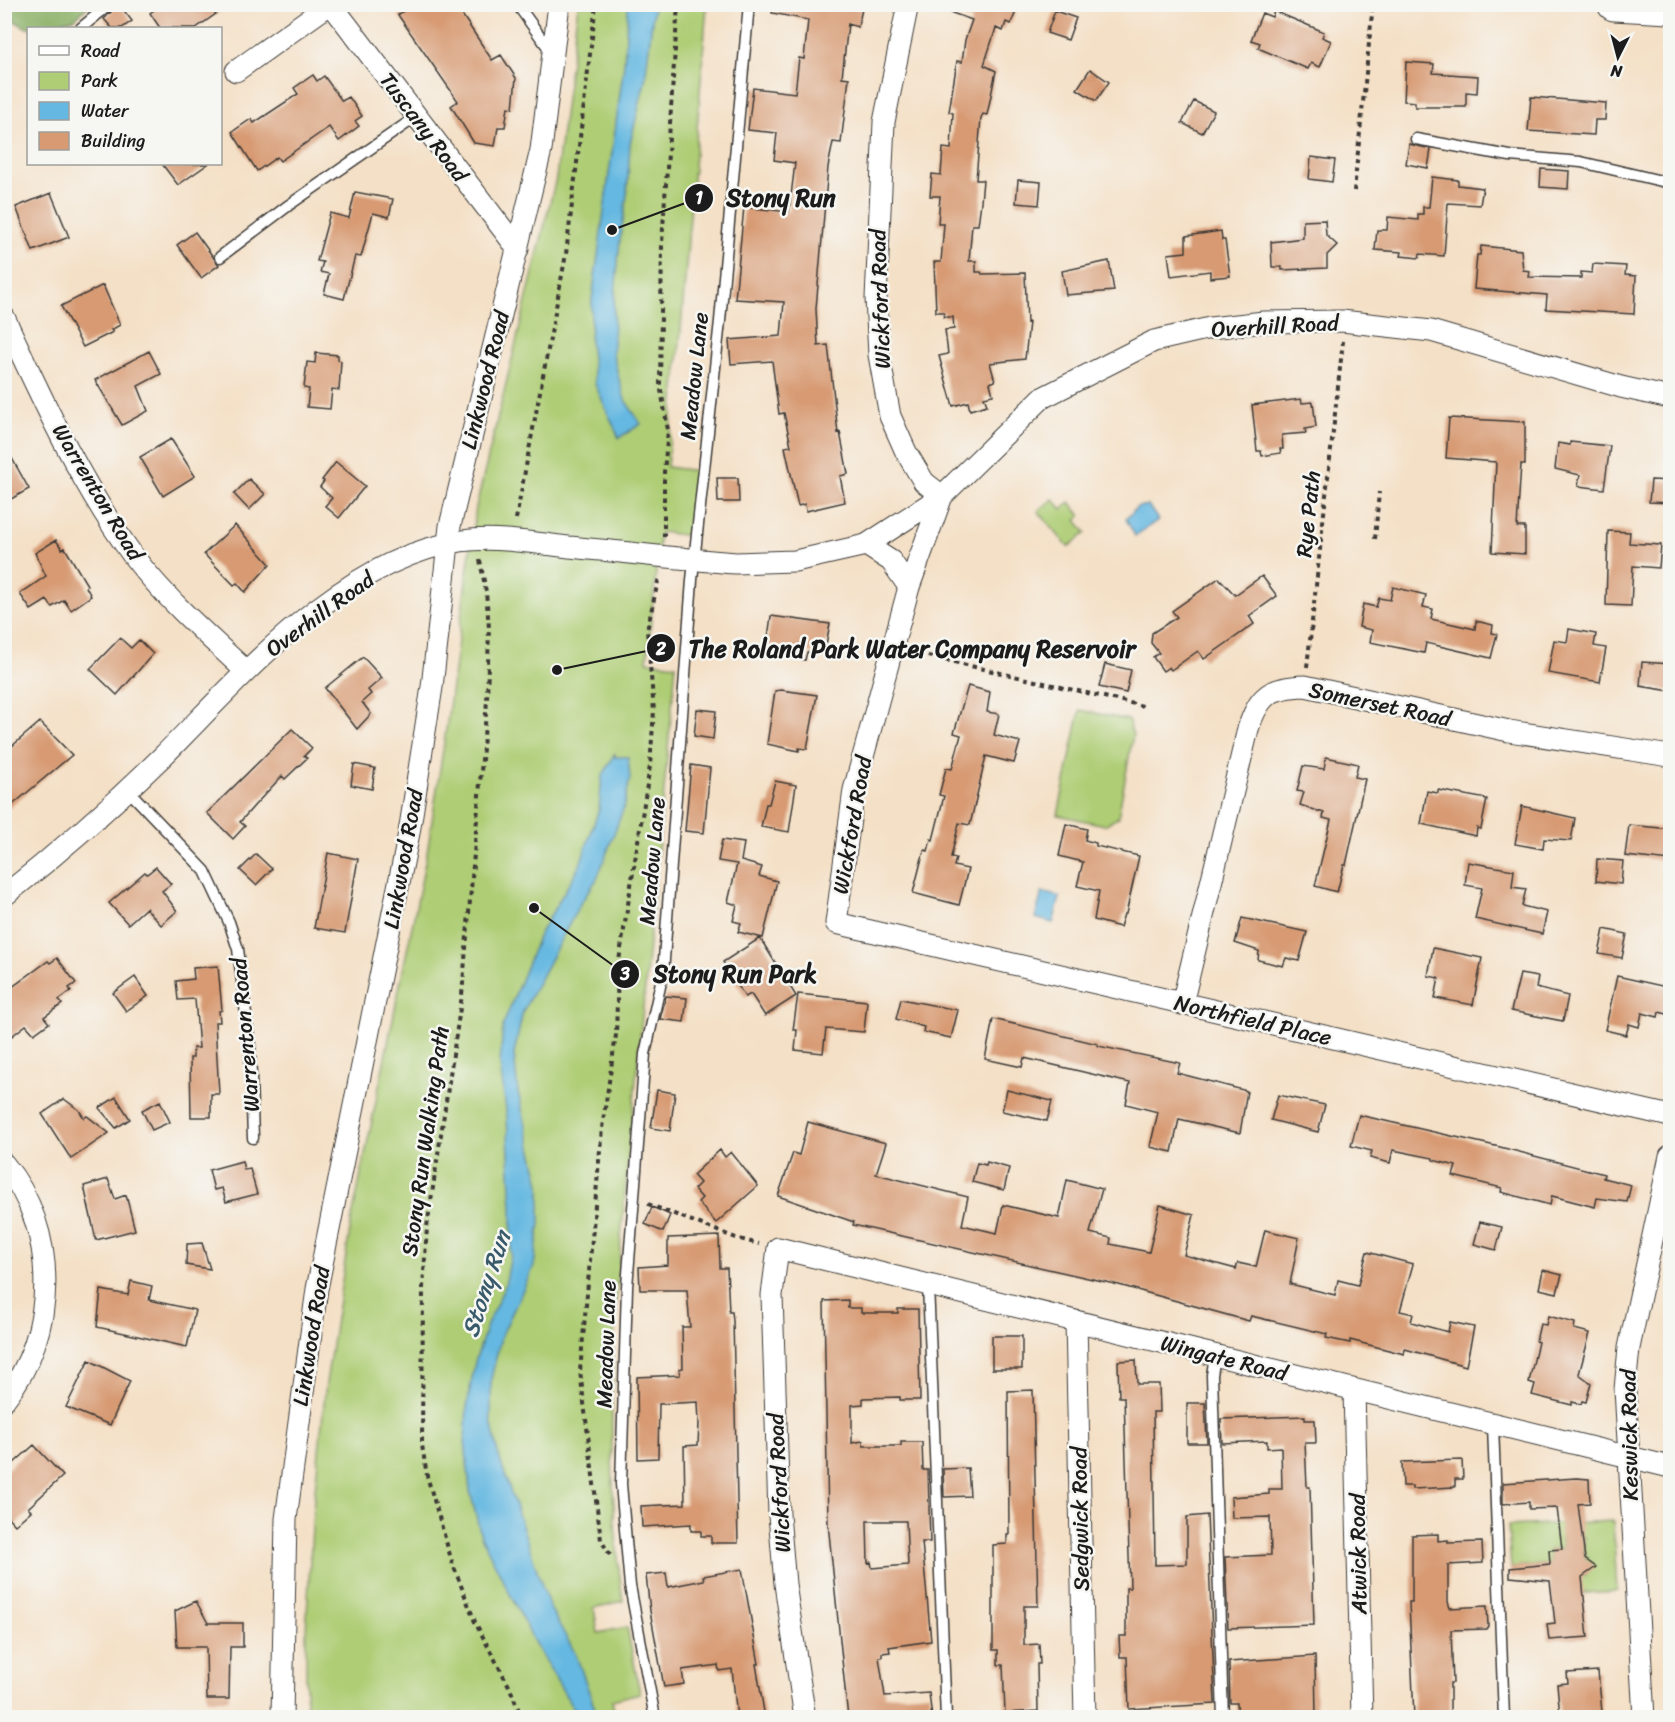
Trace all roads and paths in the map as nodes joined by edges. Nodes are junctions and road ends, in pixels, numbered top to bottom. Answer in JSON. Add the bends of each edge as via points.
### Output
{"nodes":[{"id":1,"x":110,"y":4,"type":"edge"},
{"id":2,"x":330,"y":4,"type":"edge"},
{"id":3,"x":517,"y":4,"type":"edge"},
{"id":4,"x":559,"y":4,"type":"edge"},
{"id":5,"x":596,"y":4,"type":"edge"},
{"id":6,"x":678,"y":4,"type":"edge"},
{"id":7,"x":749,"y":4,"type":"edge"},
{"id":8,"x":908,"y":4,"type":"edge"},
{"id":9,"x":1372,"y":4,"type":"edge"},
{"id":10,"x":1614,"y":4,"type":"edge"},
{"id":11,"x":1671,"y":7,"type":"edge"},
{"id":12,"x":82,"y":27,"type":"edge"},
{"id":13,"x":554,"y":54,"type":"junction"},
{"id":14,"x":236,"y":71,"type":"dead end"},
{"id":15,"x":416,"y":117,"type":"junction"},
{"id":16,"x":1416,"y":139,"type":"dead end"},
{"id":17,"x":1671,"y":183,"type":"edge"},
{"id":18,"x":1354,"y":191,"type":"dead end"},
{"id":19,"x":518,"y":249,"type":"junction"},
{"id":20,"x":220,"y":257,"type":"dead end"},
{"id":21,"x":4,"y":317,"type":"edge"},
{"id":22,"x":1343,"y":346,"type":"dead end"},
{"id":23,"x":1671,"y":398,"type":"edge"},
{"id":24,"x":1379,"y":492,"type":"dead end"},
{"id":25,"x":942,"y":496,"type":"junction"},
{"id":26,"x":1375,"y":539,"type":"dead end"},
{"id":27,"x":512,"y":542,"type":"junction"},
{"id":28,"x":447,"y":544,"type":"junction"},
{"id":29,"x":866,"y":544,"type":"junction"},
{"id":30,"x":478,"y":551,"type":"dead end"},
{"id":31,"x":663,"y":557,"type":"junction"},
{"id":32,"x":694,"y":560,"type":"junction"},
{"id":33,"x":909,"y":587,"type":"junction"},
{"id":34,"x":919,"y":654,"type":"dead end"},
{"id":35,"x":246,"y":671,"type":"junction"},
{"id":36,"x":1305,"y":686,"type":"junction"},
{"id":37,"x":1143,"y":706,"type":"dead end"},
{"id":38,"x":1671,"y":756,"type":"edge"},
{"id":39,"x":128,"y":790,"type":"junction"},
{"id":40,"x":4,"y":896,"type":"edge"},
{"id":41,"x":836,"y":923,"type":"joint"},
{"id":42,"x":1182,"y":1004,"type":"junction"},
{"id":43,"x":1671,"y":1116,"type":"edge"},
{"id":44,"x":253,"y":1138,"type":"dead end"},
{"id":45,"x":1671,"y":1156,"type":"edge"},
{"id":46,"x":4,"y":1164,"type":"edge"},
{"id":47,"x":633,"y":1198,"type":"junction"},
{"id":48,"x":778,"y":1248,"type":"junction"},
{"id":49,"x":928,"y":1285,"type":"junction"},
{"id":50,"x":1076,"y":1321,"type":"junction"},
{"id":51,"x":1215,"y":1356,"type":"junction"},
{"id":52,"x":1354,"y":1390,"type":"junction"},
{"id":53,"x":4,"y":1400,"type":"edge"},
{"id":54,"x":1493,"y":1425,"type":"junction"},
{"id":55,"x":1627,"y":1458,"type":"junction"},
{"id":56,"x":1671,"y":1467,"type":"edge"},
{"id":57,"x":630,"y":1586,"type":"junction"},
{"id":58,"x":282,"y":1718,"type":"edge"},
{"id":59,"x":522,"y":1718,"type":"edge"},
{"id":60,"x":655,"y":1718,"type":"edge"},
{"id":61,"x":805,"y":1718,"type":"edge"},
{"id":62,"x":946,"y":1718,"type":"edge"},
{"id":63,"x":1085,"y":1718,"type":"edge"},
{"id":64,"x":1222,"y":1718,"type":"edge"},
{"id":65,"x":1362,"y":1718,"type":"edge"},
{"id":66,"x":1504,"y":1718,"type":"edge"},
{"id":67,"x":1644,"y":1718,"type":"edge"}],
"edges":[{"from":1,"to":12,"type":"lane"},
{"from":2,"to":14,"type":"street"},
{"from":2,"to":15,"type":"street","name":"Tuscany Road"},
{"from":3,"to":13,"type":"lane"},
{"from":4,"to":13,"type":"street","name":"Linkwood Road"},
{"from":5,"to":27,"type":"path","via":[[566,254]]},
{"from":6,"to":31,"type":"path","via":[[662,243],[660,384],[668,429]]},
{"from":7,"to":32,"type":"lane","name":"Meadow Lane"},
{"from":8,"to":25,"type":"street","name":"Wickford Road","via":[[884,122],[876,299],[879,355],[890,416],[906,452],[924,482]]},
{"from":9,"to":18,"type":"path"},
{"from":10,"to":11,"type":"main road"},
{"from":13,"to":19,"type":"street","name":"Linkwood Road","via":[[541,150]]},
{"from":15,"to":19,"type":"street","name":"Tuscany Road"},
{"from":15,"to":20,"type":"lane"},
{"from":16,"to":17,"type":"lane","via":[[1510,156],[1581,162]]},
{"from":19,"to":28,"type":"street","name":"Linkwood Road"},
{"from":21,"to":35,"type":"street","name":"Warrenton Road","via":[[79,467],[134,557]]},
{"from":22,"to":36,"type":"path","name":"Rye Path"},
{"from":23,"to":25,"type":"street","name":"Overhill Road","via":[[1431,331],[1342,321],[1264,322],[1210,328],[1154,341],[1042,398]]},
{"from":24,"to":26,"type":"path"},
{"from":25,"to":29,"type":"street","name":"Overhill Road"},
{"from":25,"to":33,"type":"street","name":"Wickford Road"},
{"from":27,"to":28,"type":"street","name":"Overhill Road","via":[[478,540]]},
{"from":27,"to":31,"type":"street","name":"Overhill Road"},
{"from":28,"to":35,"type":"street","name":"Overhill Road","via":[[390,564],[363,579],[300,624]]},
{"from":28,"to":58,"type":"street","name":"Linkwood Road","via":[[432,687],[409,833],[334,1200],[301,1398],[286,1520]]},
{"from":29,"to":32,"type":"street","name":"Overhill Road","via":[[819,557],[768,564]]},
{"from":29,"to":33,"type":"street","via":[[891,561]]},
{"from":30,"to":59,"type":"path","name":"Stony Run Walking Path","via":[[487,604],[487,701],[462,995],[427,1227],[422,1445],[452,1562],[475,1622]]},
{"from":31,"to":32,"type":"street","name":"Overhill Road"},
{"from":31,"to":57,"type":"path","via":[[647,630],[654,711],[650,766],[618,967],[616,1035],[602,1128],[580,1371],[601,1540]]},
{"from":32,"to":47,"type":"lane","name":"Meadow Lane","via":[[663,973],[645,1054]]},
{"from":33,"to":41,"type":"street","name":"Wickford Road","via":[[854,790]]},
{"from":34,"to":37,"type":"path"},
{"from":35,"to":39,"type":"street","name":"Overhill Road"},
{"from":36,"to":38,"type":"street","name":"Somerset Road","via":[[1509,731]]},
{"from":36,"to":42,"type":"street","name":"Somerset Road","via":[[1271,693],[1255,706]]},
{"from":39,"to":40,"type":"street","name":"Overhill Road"},
{"from":39,"to":44,"type":"lane","name":"Warrenton Road","via":[[205,871],[229,922],[238,949],[250,1047]]},
{"from":41,"to":42,"type":"street","name":"Northfield Place"},
{"from":42,"to":43,"type":"street","name":"Northfield Place"},
{"from":45,"to":55,"type":"street","name":"Keswick Road","via":[[1629,1348],[1625,1389]]},
{"from":46,"to":53,"type":"street","via":[[27,1201],[40,1234],[46,1269],[38,1333],[28,1362]]},
{"from":47,"to":48,"type":"path","via":[[736,1238]]},
{"from":47,"to":57,"type":"lane","name":"Meadow Lane","via":[[621,1484]]},
{"from":48,"to":49,"type":"street","name":"Wingate Road"},
{"from":48,"to":61,"type":"street","name":"Wickford Road","via":[[772,1295],[779,1515]]},
{"from":49,"to":50,"type":"street","name":"Wingate Road"},
{"from":49,"to":62,"type":"lane"},
{"from":50,"to":51,"type":"street","name":"Wingate Road"},
{"from":50,"to":63,"type":"street","name":"Sedgwick Road"},
{"from":51,"to":52,"type":"street","name":"Wingate Road"},
{"from":51,"to":64,"type":"lane","via":[[1212,1375]]},
{"from":52,"to":54,"type":"street","name":"Wingate Road"},
{"from":52,"to":65,"type":"street","name":"Atwick Road"},
{"from":54,"to":55,"type":"street","name":"Wingate Road"},
{"from":54,"to":66,"type":"lane"},
{"from":55,"to":56,"type":"street","name":"Wingate Road"},
{"from":55,"to":67,"type":"street","name":"Keswick Road"},
{"from":57,"to":60,"type":"lane","name":"Meadow Lane"}]}
